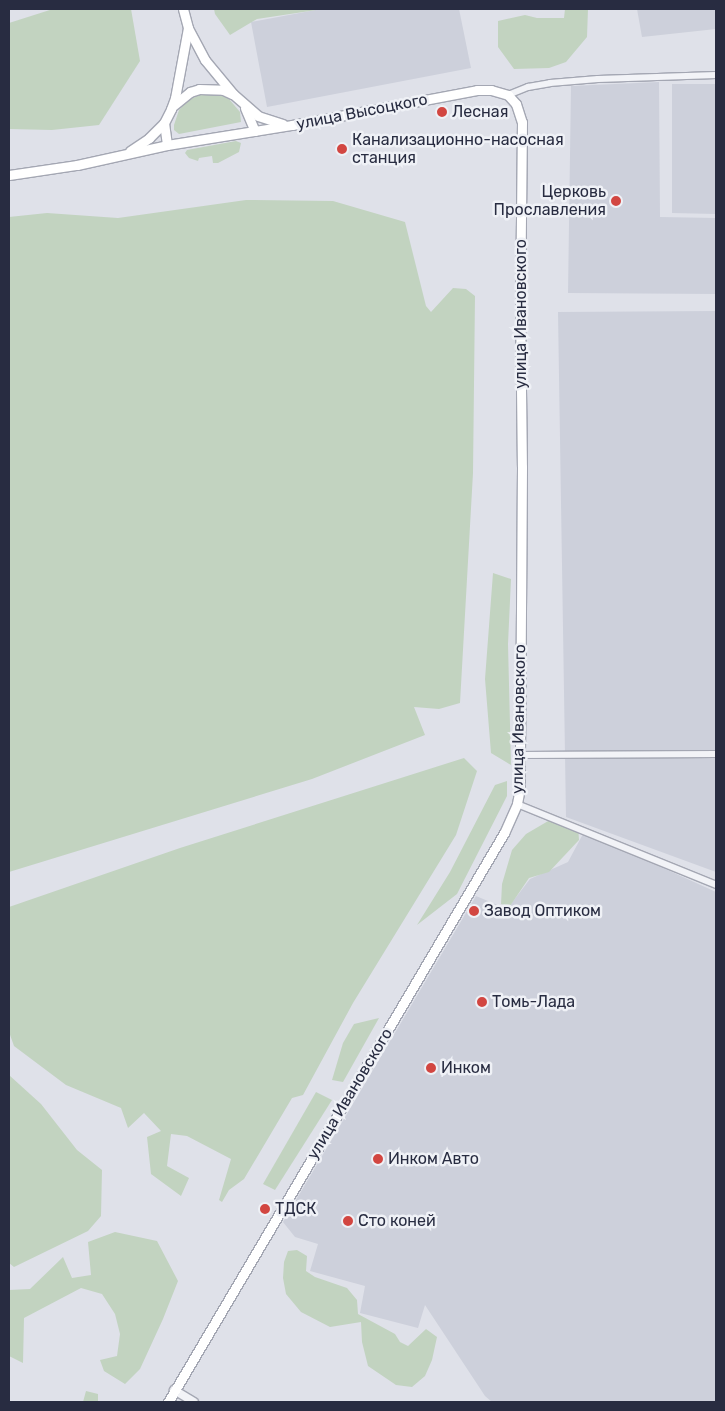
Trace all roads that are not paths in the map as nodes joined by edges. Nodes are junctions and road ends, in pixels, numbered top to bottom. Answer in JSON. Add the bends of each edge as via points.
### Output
{"nodes":[{"id":1,"x":183,"y":9,"type":"edge"},
{"id":2,"x":188,"y":28,"type":"junction"},
{"id":3,"x":716,"y":75,"type":"edge"},
{"id":4,"x":233,"y":94,"type":"junction"},
{"id":5,"x":508,"y":95,"type":"junction"},
{"id":6,"x":241,"y":101,"type":"junction"},
{"id":7,"x":171,"y":109,"type":"junction"},
{"id":8,"x":164,"y":123,"type":"junction"},
{"id":9,"x":292,"y":125,"type":"junction"},
{"id":10,"x":255,"y":131,"type":"junction"},
{"id":11,"x":167,"y":145,"type":"junction"},
{"id":12,"x":126,"y":154,"type":"junction"},
{"id":13,"x":9,"y":175,"type":"edge"},
{"id":14,"x":716,"y":754,"type":"edge"},
{"id":15,"x":520,"y":756,"type":"junction"},
{"id":16,"x":517,"y":804,"type":"junction"},
{"id":17,"x":716,"y":885,"type":"edge"},
{"id":18,"x":174,"y":1390,"type":"junction"},
{"id":19,"x":168,"y":1402,"type":"edge"},
{"id":20,"x":194,"y":1402,"type":"edge"}],
"edges":[{"from":1,"to":2,"type":"main road"},
{"from":2,"to":4,"type":"main road","via":[[205,60]]},
{"from":2,"to":7,"type":"main road","via":[[176,98]]},
{"from":3,"to":5,"type":"street","via":[[550,83]]},
{"from":4,"to":6,"type":"main road"},
{"from":4,"to":7,"type":"main road","via":[[223,90],[199,89],[185,95]]},
{"from":5,"to":9,"type":"main road","name":"улица Высоцкого","via":[[477,90]]},
{"from":5,"to":15,"type":"main road","name":"улица Ивановского","via":[[521,113],[523,133]]},
{"from":6,"to":9,"type":"main road","via":[[258,116],[273,123]]},
{"from":6,"to":10,"type":"main road"},
{"from":7,"to":8,"type":"main road"},
{"from":8,"to":11,"type":"main road"},
{"from":8,"to":12,"type":"main road"},
{"from":9,"to":10,"type":"main road","name":"улица Высоцкого"},
{"from":10,"to":11,"type":"main road","name":"улица Высоцкого"},
{"from":11,"to":12,"type":"main road","name":"улица Высоцкого"},
{"from":12,"to":13,"type":"main road","name":"улица Высоцкого"},
{"from":14,"to":15,"type":"street"},
{"from":15,"to":16,"type":"main road","name":"улица Ивановского"},
{"from":16,"to":17,"type":"street"},
{"from":16,"to":18,"type":"main road","name":"улица Ивановского","via":[[504,833]]},
{"from":18,"to":19,"type":"main road","name":"улица Ивановского"},
{"from":18,"to":20,"type":"street"}]}
